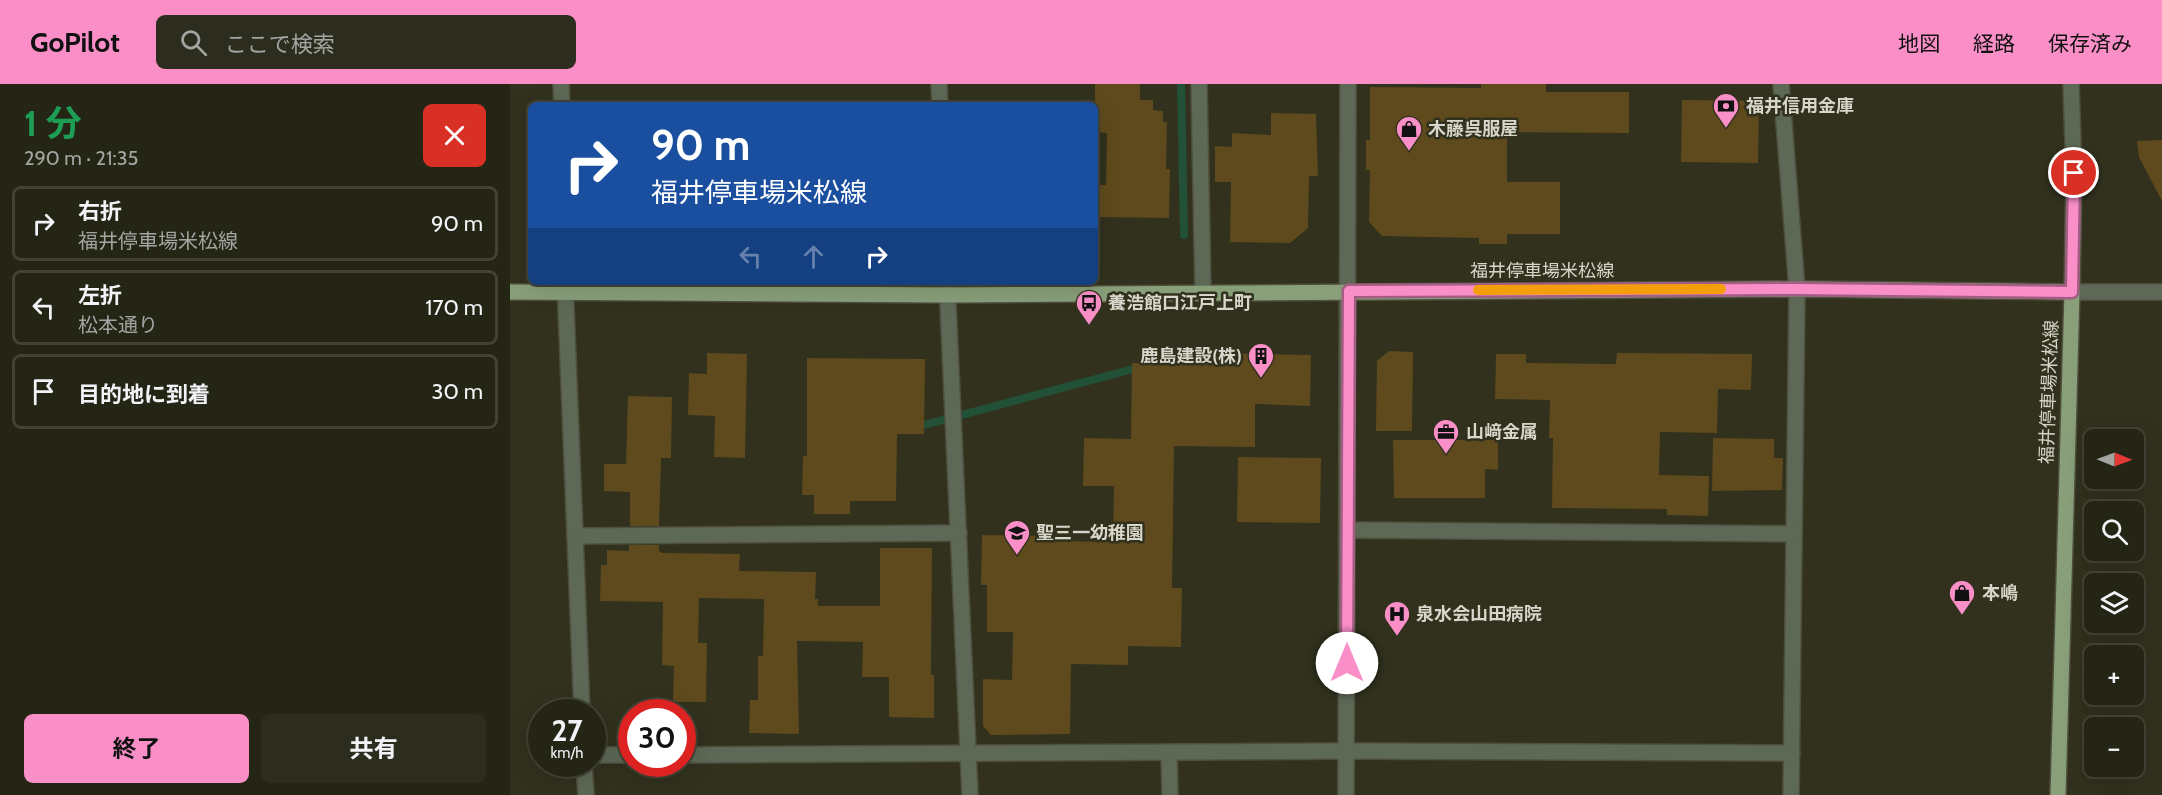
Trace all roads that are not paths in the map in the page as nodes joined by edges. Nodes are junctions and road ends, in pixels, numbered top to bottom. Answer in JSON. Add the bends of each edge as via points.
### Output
{"nodes":[{"id":1,"x":561,"y":84,"type":"edge"},
{"id":2,"x":939,"y":84,"type":"edge"},
{"id":3,"x":1199,"y":84,"type":"edge"},
{"id":4,"x":1347,"y":84,"type":"edge"},
{"id":5,"x":1781,"y":84,"type":"edge"},
{"id":6,"x":2071,"y":84,"type":"edge"},
{"id":7,"x":562,"y":102,"type":"edge"},
{"id":8,"x":940,"y":102,"type":"edge"},
{"id":9,"x":565,"y":287,"type":"edge"},
{"id":10,"x":947,"y":288,"type":"edge"},
{"id":11,"x":1797,"y":289,"type":"junction"},
{"id":12,"x":1349,"y":291,"type":"junction"},
{"id":13,"x":510,"y":292,"type":"edge"},
{"id":14,"x":1203,"y":292,"type":"junction"},
{"id":15,"x":2072,"y":292,"type":"junction"},
{"id":16,"x":2162,"y":292,"type":"edge"},
{"id":17,"x":1348,"y":530,"type":"junction"},
{"id":18,"x":959,"y":533,"type":"junction"},
{"id":19,"x":1794,"y":534,"type":"junction"},
{"id":20,"x":575,"y":536,"type":"junction"},
{"id":21,"x":581,"y":699,"type":"edge"},
{"id":22,"x":1346,"y":752,"type":"junction"},
{"id":23,"x":1169,"y":753,"type":"junction"},
{"id":24,"x":1792,"y":753,"type":"junction"},
{"id":25,"x":969,"y":754,"type":"junction"},
{"id":26,"x":696,"y":755,"type":"edge"},
{"id":27,"x":585,"y":777,"type":"edge"},
{"id":28,"x":586,"y":795,"type":"edge"},
{"id":29,"x":970,"y":795,"type":"edge"},
{"id":30,"x":1170,"y":795,"type":"edge"},
{"id":31,"x":1346,"y":795,"type":"edge"},
{"id":32,"x":1791,"y":795,"type":"edge"},
{"id":33,"x":2058,"y":795,"type":"edge"}],
"edges":[{"from":1,"to":7,"type":"street"},
{"from":2,"to":8,"type":"street"},
{"from":3,"to":14,"type":"street"},
{"from":4,"to":12,"type":"street"},
{"from":5,"to":11,"type":"street"},
{"from":6,"to":15,"type":"street"},
{"from":9,"to":10,"type":"main road","name":"福井停車場米松線"},
{"from":9,"to":13,"type":"main road","name":"福井停車場米松線"},
{"from":9,"to":20,"type":"street"},
{"from":10,"to":14,"type":"main road","name":"福井停車場米松線"},
{"from":10,"to":18,"type":"street"},
{"from":11,"to":12,"type":"main road","name":"福井停車場米松線"},
{"from":11,"to":15,"type":"main road","name":"福井停車場米松線"},
{"from":11,"to":19,"type":"street"},
{"from":12,"to":14,"type":"main road","name":"福井停車場米松線"},
{"from":12,"to":17,"type":"street"},
{"from":15,"to":16,"type":"street"},
{"from":15,"to":33,"type":"main road","name":"福井停車場米松線"},
{"from":17,"to":19,"type":"street"},
{"from":17,"to":22,"type":"street"},
{"from":18,"to":20,"type":"street"},
{"from":18,"to":25,"type":"street"},
{"from":19,"to":24,"type":"street"},
{"from":20,"to":21,"type":"street"},
{"from":22,"to":23,"type":"street"},
{"from":22,"to":24,"type":"street"},
{"from":22,"to":31,"type":"street"},
{"from":23,"to":25,"type":"street"},
{"from":23,"to":30,"type":"street"},
{"from":24,"to":32,"type":"street"},
{"from":25,"to":26,"type":"street"},
{"from":25,"to":29,"type":"street"},
{"from":27,"to":28,"type":"street"}]}
